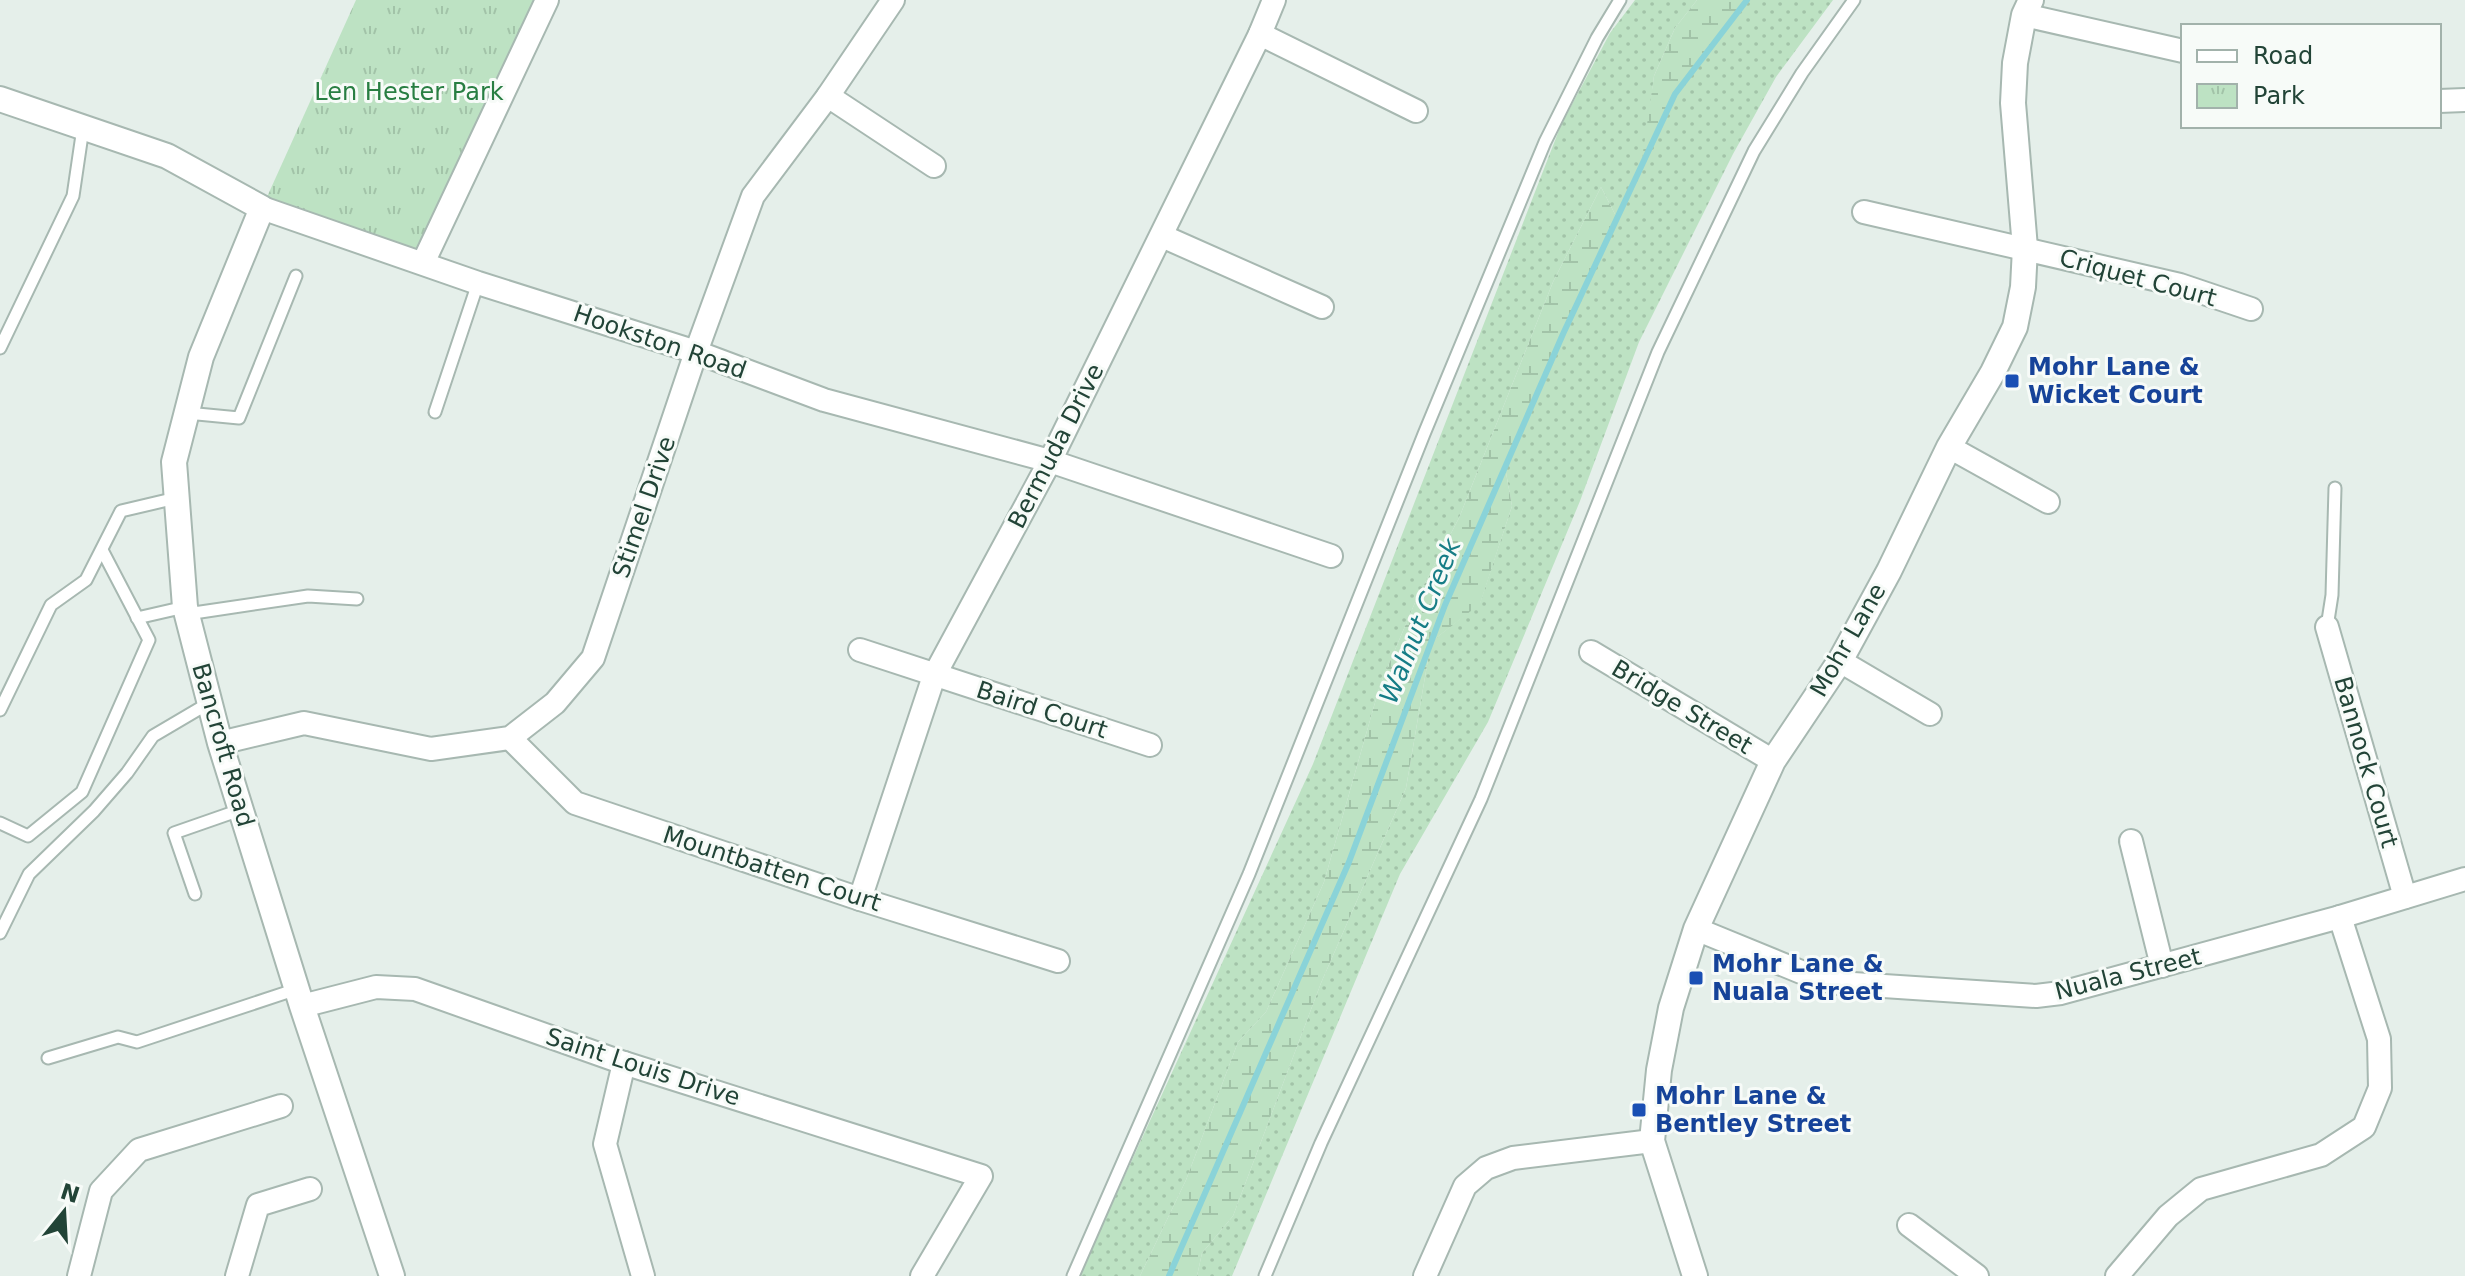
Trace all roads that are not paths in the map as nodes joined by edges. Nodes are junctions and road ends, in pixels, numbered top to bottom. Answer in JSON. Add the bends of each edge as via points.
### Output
{"nodes":[{"id":1,"x":547,"y":0,"type":"edge"},
{"id":2,"x":893,"y":0,"type":"edge"},
{"id":3,"x":1274,"y":0,"type":"edge"},
{"id":4,"x":1620,"y":0,"type":"edge"},
{"id":5,"x":1854,"y":0,"type":"edge"},
{"id":6,"x":2027,"y":8,"type":"edge"},
{"id":7,"x":1260,"y":34,"type":"junction"},
{"id":8,"x":2181,"y":50,"type":"edge"},
{"id":9,"x":828,"y":96,"type":"junction"},
{"id":10,"x":2465,"y":100,"type":"edge"},
{"id":11,"x":2441,"y":101,"type":"edge"},
{"id":12,"x":2,"y":106,"type":"edge"},
{"id":13,"x":1416,"y":111,"type":"dead end"},
{"id":14,"x":83,"y":127,"type":"junction"},
{"id":15,"x":934,"y":166,"type":"dead end"},
{"id":16,"x":262,"y":208,"type":"junction"},
{"id":17,"x":1864,"y":212,"type":"dead end"},
{"id":18,"x":1162,"y":236,"type":"junction"},
{"id":19,"x":2025,"y":248,"type":"junction"},
{"id":20,"x":423,"y":263,"type":"junction"},
{"id":21,"x":296,"y":276,"type":"dead end"},
{"id":22,"x":478,"y":283,"type":"junction"},
{"id":23,"x":1322,"y":307,"type":"dead end"},
{"id":24,"x":2251,"y":309,"type":"dead end"},
{"id":25,"x":0,"y":348,"type":"edge"},
{"id":26,"x":696,"y":352,"type":"junction"},
{"id":27,"x":435,"y":412,"type":"dead end"},
{"id":28,"x":187,"y":413,"type":"junction"},
{"id":29,"x":1949,"y":447,"type":"junction"},
{"id":30,"x":1050,"y":461,"type":"junction"},
{"id":31,"x":2335,"y":488,"type":"dead end"},
{"id":32,"x":177,"y":498,"type":"junction"},
{"id":33,"x":2048,"y":502,"type":"dead end"},
{"id":34,"x":102,"y":550,"type":"junction"},
{"id":35,"x":1331,"y":556,"type":"dead end"},
{"id":36,"x":357,"y":599,"type":"dead end"},
{"id":37,"x":186,"y":610,"type":"junction"},
{"id":38,"x":137,"y":618,"type":"junction"},
{"id":39,"x":2327,"y":627,"type":"joint"},
{"id":40,"x":860,"y":650,"type":"dead end"},
{"id":41,"x":1591,"y":652,"type":"dead end"},
{"id":42,"x":1840,"y":661,"type":"junction"},
{"id":43,"x":934,"y":676,"type":"junction"},
{"id":44,"x":210,"y":703,"type":"junction"},
{"id":45,"x":0,"y":710,"type":"edge"},
{"id":46,"x":1930,"y":714,"type":"dead end"},
{"id":47,"x":510,"y":738,"type":"junction"},
{"id":48,"x":220,"y":743,"type":"junction"},
{"id":49,"x":1150,"y":745,"type":"dead end"},
{"id":50,"x":1773,"y":761,"type":"junction"},
{"id":51,"x":241,"y":810,"type":"junction"},
{"id":52,"x":0,"y":823,"type":"edge"},
{"id":53,"x":2131,"y":841,"type":"dead end"},
{"id":54,"x":2465,"y":879,"type":"edge"},
{"id":55,"x":195,"y":894,"type":"dead end"},
{"id":56,"x":2405,"y":897,"type":"junction"},
{"id":57,"x":860,"y":899,"type":"junction"},
{"id":58,"x":2340,"y":917,"type":"junction"},
{"id":59,"x":1696,"y":929,"type":"junction"},
{"id":60,"x":0,"y":933,"type":"edge"},
{"id":61,"x":1058,"y":961,"type":"dead end"},
{"id":62,"x":2162,"y":966,"type":"junction"},
{"id":63,"x":300,"y":998,"type":"junction"},
{"id":64,"x":48,"y":1058,"type":"dead end"},
{"id":65,"x":624,"y":1063,"type":"junction"},
{"id":66,"x":281,"y":1106,"type":"dead end"},
{"id":67,"x":1652,"y":1141,"type":"junction"},
{"id":68,"x":310,"y":1189,"type":"dead end"},
{"id":69,"x":1909,"y":1225,"type":"dead end"},
{"id":70,"x":79,"y":1276,"type":"edge"},
{"id":71,"x":237,"y":1276,"type":"edge"},
{"id":72,"x":392,"y":1276,"type":"edge"},
{"id":73,"x":643,"y":1276,"type":"edge"},
{"id":74,"x":922,"y":1276,"type":"edge"},
{"id":75,"x":1073,"y":1276,"type":"edge"},
{"id":76,"x":1265,"y":1276,"type":"edge"},
{"id":77,"x":1425,"y":1276,"type":"edge"},
{"id":78,"x":1695,"y":1276,"type":"edge"},
{"id":79,"x":1977,"y":1276,"type":"edge"},
{"id":80,"x":2117,"y":1276,"type":"edge"}],
"edges":[{"from":1,"to":20,"type":"street"},
{"from":2,"to":9,"type":"street","name":"Stimel Drive"},
{"from":3,"to":7,"type":"street","name":"Bermuda Drive"},
{"from":4,"to":75,"type":"lane","via":[[1545,142],[1259,848]]},
{"from":5,"to":76,"type":"lane","via":[[1754,151],[1658,352],[1481,799]]},
{"from":6,"to":8,"type":"street"},
{"from":6,"to":19,"type":"street","name":"Mohr Lane","via":[[2013,103]]},
{"from":7,"to":13,"type":"street"},
{"from":7,"to":18,"type":"street","name":"Bermuda Drive"},
{"from":9,"to":15,"type":"street"},
{"from":9,"to":26,"type":"street","name":"Stimel Drive","via":[[753,196]]},
{"from":10,"to":11,"type":"street"},
{"from":12,"to":14,"type":"street","name":"Hookston Road"},
{"from":14,"to":16,"type":"street","name":"Hookston Road","via":[[167,156]]},
{"from":14,"to":25,"type":"lane","via":[[73,196]]},
{"from":16,"to":20,"type":"street","name":"Hookston Road"},
{"from":16,"to":28,"type":"street","name":"Bancroft Road","via":[[201,357]]},
{"from":17,"to":19,"type":"street","name":"Criquet Court"},
{"from":18,"to":23,"type":"street"},
{"from":18,"to":30,"type":"street","name":"Bermuda Drive"},
{"from":19,"to":24,"type":"street","name":"Criquet Court","via":[[2180,285]]},
{"from":19,"to":29,"type":"street","name":"Mohr Lane","via":[[2015,327]]},
{"from":20,"to":22,"type":"street","name":"Hookston Road"},
{"from":21,"to":28,"type":"lane","via":[[239,418]]},
{"from":22,"to":26,"type":"street","name":"Hookston Road"},
{"from":22,"to":27,"type":"lane"},
{"from":26,"to":30,"type":"street","name":"Hookston Road","via":[[824,400]]},
{"from":26,"to":47,"type":"street","name":"Stimel Drive","via":[[593,658],[555,703]]},
{"from":28,"to":32,"type":"street","name":"Bancroft Road","via":[[174,462]]},
{"from":29,"to":33,"type":"street"},
{"from":29,"to":42,"type":"street","name":"Mohr Lane"},
{"from":30,"to":35,"type":"street","name":"Hookston Road"},
{"from":30,"to":43,"type":"street","name":"Bermuda Drive"},
{"from":31,"to":39,"type":"lane"},
{"from":32,"to":34,"type":"lane","via":[[121,511]]},
{"from":32,"to":37,"type":"street","name":"Bancroft Road"},
{"from":34,"to":38,"type":"lane"},
{"from":34,"to":45,"type":"lane","via":[[86,580],[51,605]]},
{"from":36,"to":37,"type":"lane","via":[[308,596]]},
{"from":37,"to":38,"type":"lane"},
{"from":37,"to":44,"type":"street","name":"Bancroft Road"},
{"from":38,"to":52,"type":"lane","via":[[149,640],[82,792],[28,836]]},
{"from":39,"to":56,"type":"street","name":"Bannock Court"},
{"from":40,"to":43,"type":"street","name":"Baird Court"},
{"from":41,"to":50,"type":"street","name":"Bridge Street"},
{"from":42,"to":46,"type":"street"},
{"from":42,"to":50,"type":"street","name":"Mohr Lane"},
{"from":43,"to":49,"type":"street","name":"Baird Court"},
{"from":43,"to":57,"type":"street","name":"Bermuda Drive"},
{"from":44,"to":48,"type":"street","name":"Bancroft Road"},
{"from":44,"to":60,"type":"lane","via":[[153,736],[94,811],[29,874]]},
{"from":47,"to":48,"type":"street","name":"Stimel Drive","via":[[431,749],[304,723]]},
{"from":47,"to":57,"type":"street","name":"Mountbatten Court","via":[[575,803]]},
{"from":48,"to":51,"type":"street","name":"Bancroft Road"},
{"from":50,"to":59,"type":"street","name":"Mohr Lane"},
{"from":51,"to":55,"type":"lane","via":[[174,833]]},
{"from":51,"to":63,"type":"street","name":"Bancroft Road"},
{"from":53,"to":62,"type":"street"},
{"from":54,"to":56,"type":"street","name":"Nuala Street"},
{"from":56,"to":58,"type":"street","name":"Nuala Street"},
{"from":57,"to":61,"type":"street","name":"Mountbatten Court"},
{"from":58,"to":62,"type":"street","name":"Nuala Street"},
{"from":58,"to":80,"type":"street","via":[[2379,1039],[2380,1088],[2364,1127],[2321,1155],[2201,1189],[2168,1216]]},
{"from":59,"to":62,"type":"street","name":"Nuala Street","via":[[1838,983],[2036,996]]},
{"from":59,"to":67,"type":"street","name":"Mohr Lane","via":[[1671,1008]]},
{"from":63,"to":64,"type":"lane","via":[[137,1042],[118,1037]]},
{"from":63,"to":65,"type":"street","name":"Saint Louis Drive","via":[[376,987],[415,989]]},
{"from":63,"to":72,"type":"street","name":"Bancroft Road"},
{"from":65,"to":73,"type":"street","via":[[605,1144]]},
{"from":65,"to":74,"type":"street","name":"Saint Louis Drive","via":[[981,1176]]},
{"from":66,"to":70,"type":"street","via":[[139,1150],[101,1191]]},
{"from":67,"to":77,"type":"street","via":[[1513,1158],[1486,1168],[1465,1186]]},
{"from":67,"to":78,"type":"street","name":"Mohr Lane"},
{"from":68,"to":71,"type":"street","via":[[258,1205]]},
{"from":69,"to":79,"type":"street"}]}
